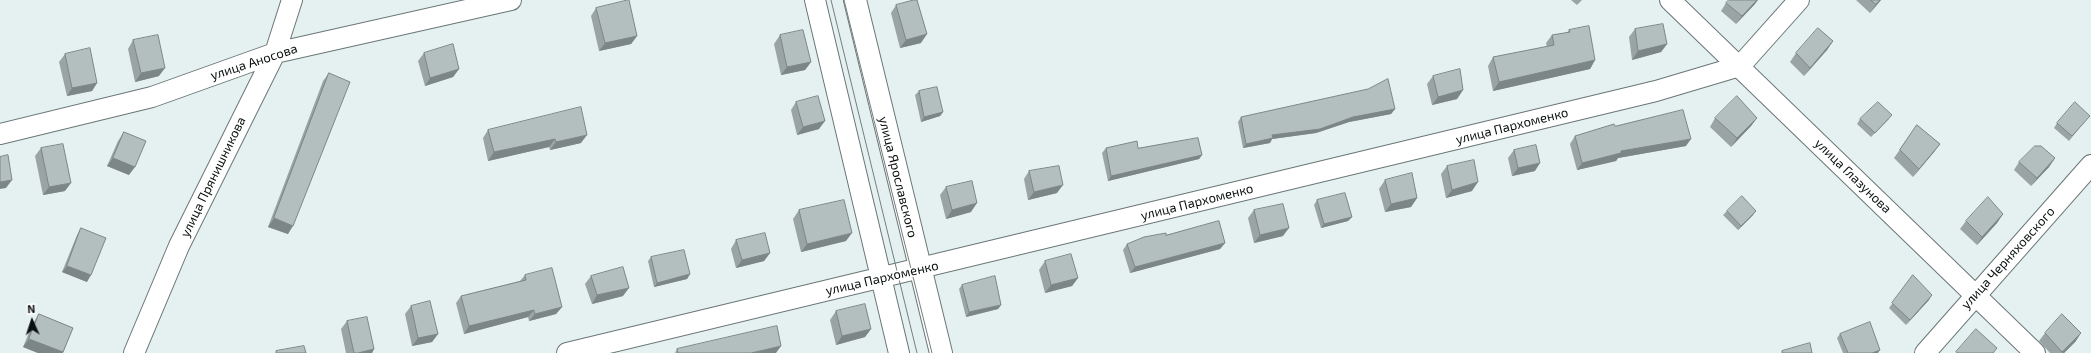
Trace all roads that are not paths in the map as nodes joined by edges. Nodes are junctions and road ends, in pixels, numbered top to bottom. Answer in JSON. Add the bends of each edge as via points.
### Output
{"nodes":[{"id":1,"x":292,"y":0,"type":"edge"},
{"id":2,"x":511,"y":0,"type":"edge"},
{"id":3,"x":816,"y":0,"type":"edge"},
{"id":4,"x":855,"y":0,"type":"edge"},
{"id":5,"x":1670,"y":0,"type":"edge"},
{"id":6,"x":1799,"y":0,"type":"edge"},
{"id":7,"x":275,"y":53,"type":"junction"},
{"id":8,"x":1740,"y":66,"type":"junction"},
{"id":9,"x":0,"y":134,"type":"edge"},
{"id":10,"x":2091,"y":165,"type":"edge"},
{"id":11,"x":920,"y":269,"type":"junction"},
{"id":12,"x":881,"y":278,"type":"junction"},
{"id":13,"x":1975,"y":294,"type":"junction"},
{"id":14,"x":134,"y":353,"type":"edge"},
{"id":15,"x":567,"y":353,"type":"edge"},
{"id":16,"x":899,"y":353,"type":"edge"},
{"id":17,"x":941,"y":353,"type":"edge"},
{"id":18,"x":1925,"y":353,"type":"edge"},
{"id":19,"x":2035,"y":353,"type":"edge"}],
"edges":[{"from":1,"to":7,"type":"street","name":"улица Прянишникова"},
{"from":2,"to":7,"type":"street","name":"улица Аносова"},
{"from":3,"to":12,"type":"street"},
{"from":4,"to":11,"type":"street","name":"улица Ярославского"},
{"from":5,"to":8,"type":"street","name":"улица Глазунова"},
{"from":6,"to":8,"type":"street"},
{"from":7,"to":9,"type":"street","name":"улица Аносова","via":[[152,97]]},
{"from":7,"to":14,"type":"street","name":"улица Прянишникова","via":[[179,246]]},
{"from":8,"to":11,"type":"street","name":"улица Пархоменко","via":[[1656,91]]},
{"from":8,"to":13,"type":"street","name":"улица Глазунова"},
{"from":10,"to":13,"type":"street","name":"улица Черняховского"},
{"from":11,"to":12,"type":"street","name":"улица Пархоменко"},
{"from":11,"to":17,"type":"street","name":"улица Ярославского"},
{"from":12,"to":15,"type":"street","name":"улица Пархоменко"},
{"from":12,"to":16,"type":"street"},
{"from":13,"to":18,"type":"street","name":"улица Черняховского"},
{"from":13,"to":19,"type":"street","name":"улица Глазунова"}]}
